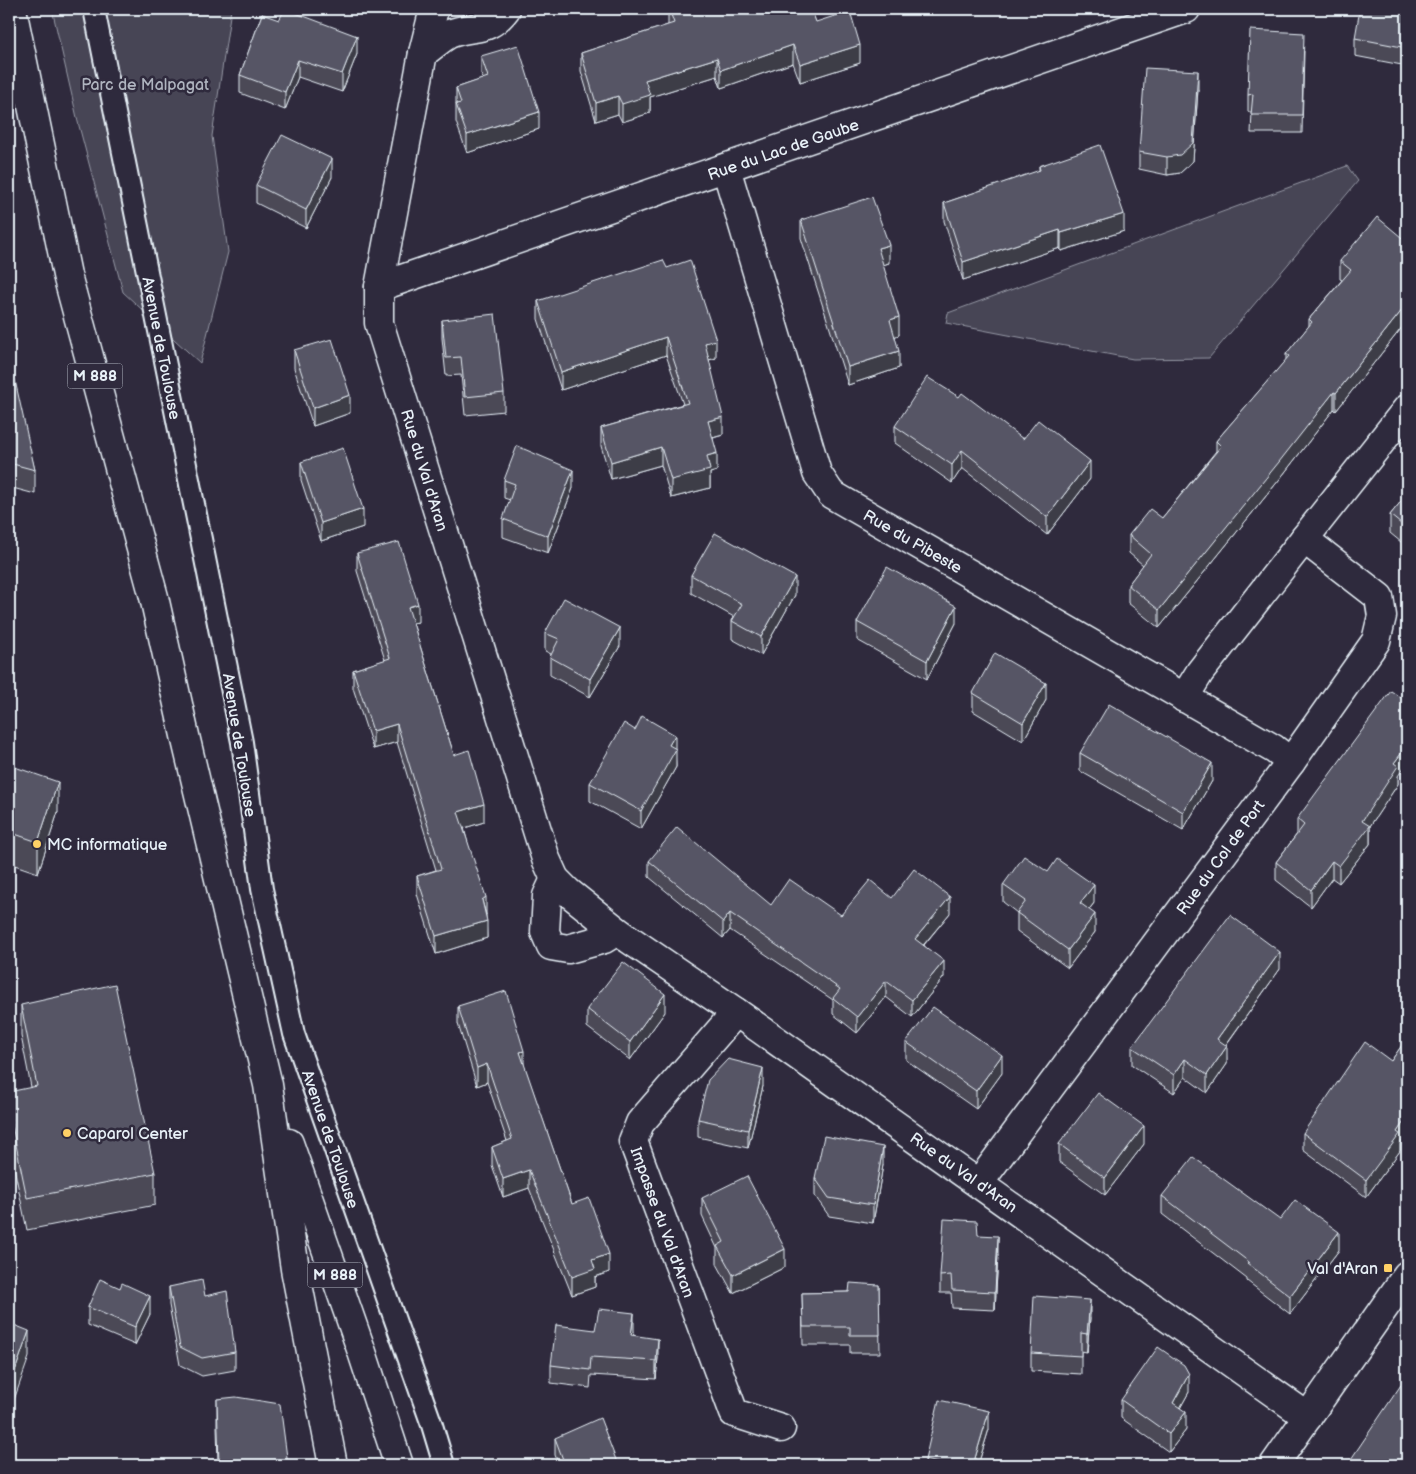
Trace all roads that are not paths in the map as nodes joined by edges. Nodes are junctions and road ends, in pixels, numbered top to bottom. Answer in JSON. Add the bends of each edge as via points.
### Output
{"nodes":[{"id":1,"x":12,"y":9,"type":"edge"},
{"id":2,"x":94,"y":9,"type":"edge"},
{"id":3,"x":434,"y":9,"type":"edge"},
{"id":4,"x":506,"y":9,"type":"edge"},
{"id":5,"x":1186,"y":9,"type":"edge"},
{"id":6,"x":423,"y":53,"type":"junction"},
{"id":7,"x":726,"y":168,"type":"junction"},
{"id":8,"x":379,"y":287,"type":"junction"},
{"id":9,"x":1407,"y":409,"type":"edge"},
{"id":10,"x":1304,"y":539,"type":"junction"},
{"id":11,"x":1184,"y":698,"type":"junction"},
{"id":12,"x":1291,"y":762,"type":"junction"},
{"id":13,"x":555,"y":879,"type":"junction"},
{"id":14,"x":617,"y":930,"type":"junction"},
{"id":15,"x":736,"y":1012,"type":"junction"},
{"id":16,"x":268,"y":1086,"type":"junction"},
{"id":17,"x":979,"y":1183,"type":"junction"},
{"id":18,"x":1407,"y":1276,"type":"edge"},
{"id":19,"x":1308,"y":1417,"type":"junction"},
{"id":20,"x":781,"y":1428,"type":"dead end"},
{"id":21,"x":333,"y":1465,"type":"edge"},
{"id":22,"x":399,"y":1465,"type":"edge"},
{"id":23,"x":444,"y":1465,"type":"edge"},
{"id":24,"x":1274,"y":1465,"type":"edge"}],
"edges":[{"from":1,"to":16,"type":"street","number":"M 888","via":[[67,275],[154,597]]},
{"from":2,"to":23,"type":"lane","name":"Avenue de Toulouse","via":[[240,732],[262,889],[294,1034]]},
{"from":3,"to":6,"type":"street","name":"Rue du Val d'Aran"},
{"from":4,"to":6,"type":"street","via":[[489,25],[450,34]]},
{"from":5,"to":7,"type":"street","name":"Rue du Lac de Gaube"},
{"from":6,"to":8,"type":"street","name":"Rue du Val d'Aran"},
{"from":7,"to":8,"type":"street","name":"Rue du Lac de Gaube"},
{"from":7,"to":11,"type":"street","name":"Rue du Pibeste","via":[[816,473],[831,494]]},
{"from":8,"to":13,"type":"street","name":"Rue du Val d'Aran","via":[[379,323],[546,859]]},
{"from":9,"to":10,"type":"street"},
{"from":10,"to":11,"type":"street","via":[[1200,672]]},
{"from":10,"to":12,"type":"street","name":"Rue du Col de Port","via":[[1378,597],[1382,616],[1376,641]]},
{"from":11,"to":12,"type":"street","name":"Rue du Pibeste"},
{"from":12,"to":17,"type":"street","name":"Rue du Col de Port"},
{"from":13,"to":14,"type":"street","name":"Rue du Val d'Aran"},
{"from":13,"to":14,"type":"street","via":[[547,896],[544,932],[551,946],[568,949],[604,939]]},
{"from":14,"to":15,"type":"street","name":"Rue du Val d'Aran"},
{"from":15,"to":17,"type":"street","name":"Rue du Val d'Aran"},
{"from":15,"to":20,"type":"street","name":"Impasse du Val d'Aran","via":[[640,1123],[633,1141],[734,1413]]},
{"from":16,"to":21,"type":"street","number":"M 888","via":[[295,1269]]},
{"from":16,"to":22,"type":"street","number":"M 888"},
{"from":17,"to":19,"type":"street","name":"Rue du Val d'Aran"},
{"from":18,"to":19,"type":"street"},
{"from":19,"to":24,"type":"street"}]}
